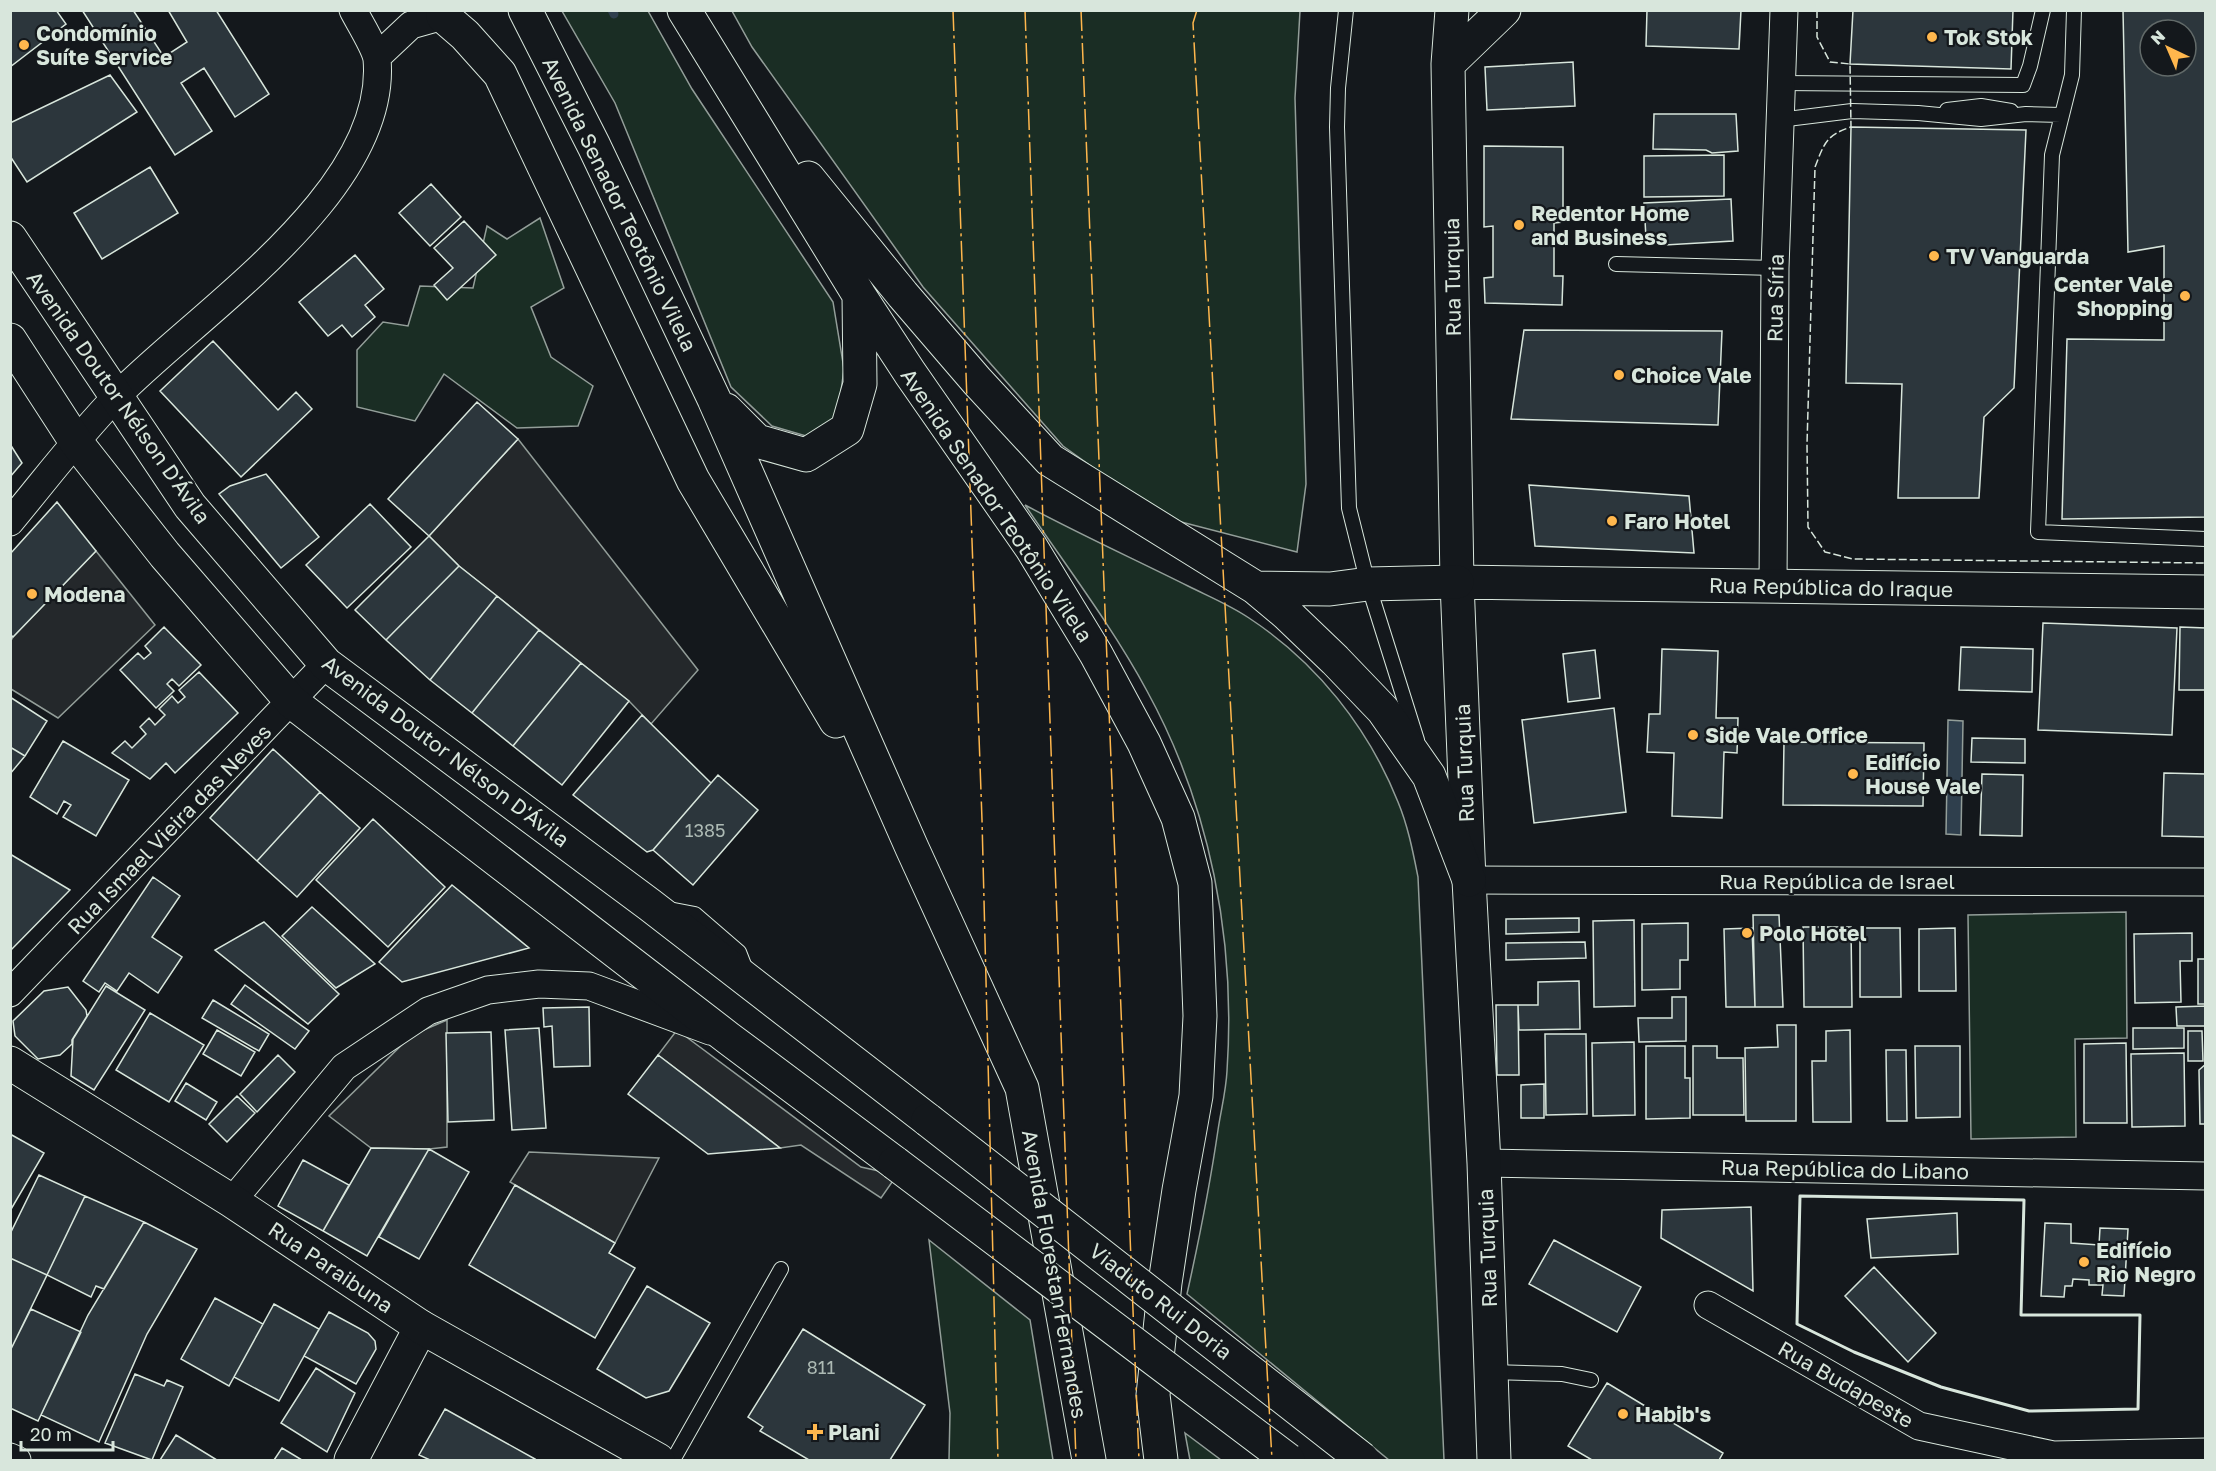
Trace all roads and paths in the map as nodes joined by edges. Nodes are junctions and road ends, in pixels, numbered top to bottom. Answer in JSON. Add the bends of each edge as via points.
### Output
{"nodes":[{"id":1,"x":353,"y":10,"type":"edge"},
{"id":2,"x":525,"y":10,"type":"edge"},
{"id":3,"x":684,"y":10,"type":"edge"},
{"id":4,"x":1346,"y":10,"type":"edge"},
{"id":5,"x":1452,"y":10,"type":"edge"},
{"id":6,"x":1504,"y":10,"type":"edge"},
{"id":7,"x":1784,"y":10,"type":"edge"},
{"id":8,"x":2043,"y":10,"type":"edge"},
{"id":9,"x":2074,"y":10,"type":"edge"},
{"id":10,"x":438,"y":13,"type":"edge"},
{"id":11,"x":377,"y":57,"type":"junction"},
{"id":12,"x":1448,"y":64,"type":"junction"},
{"id":13,"x":724,"y":74,"type":"junction"},
{"id":14,"x":1781,"y":83,"type":"junction"},
{"id":15,"x":2061,"y":115,"type":"junction"},
{"id":16,"x":1779,"y":120,"type":"junction"},
{"id":17,"x":10,"y":238,"type":"edge"},
{"id":18,"x":1616,"y":264,"type":"dead end"},
{"id":19,"x":1775,"y":268,"type":"junction"},
{"id":20,"x":859,"y":295,"type":"junction"},
{"id":21,"x":10,"y":339,"type":"edge"},
{"id":22,"x":116,"y":397,"type":"junction"},
{"id":23,"x":714,"y":399,"type":"junction"},
{"id":24,"x":76,"y":442,"type":"junction"},
{"id":25,"x":10,"y":522,"type":"edge"},
{"id":26,"x":2205,"y":539,"type":"edge"},
{"id":27,"x":1457,"y":582,"type":"junction"},
{"id":28,"x":1368,"y":584,"type":"junction"},
{"id":29,"x":1773,"y":586,"type":"junction"},
{"id":30,"x":1256,"y":588,"type":"junction"},
{"id":31,"x":2205,"y":592,"type":"edge"},
{"id":32,"x":326,"y":664,"type":"junction"},
{"id":33,"x":292,"y":702,"type":"junction"},
{"id":34,"x":1428,"y":776,"type":"junction"},
{"id":35,"x":912,"y":848,"type":"junction"},
{"id":36,"x":1468,"y":880,"type":"junction"},
{"id":37,"x":2205,"y":882,"type":"edge"},
{"id":38,"x":10,"y":993,"type":"edge"},
{"id":39,"x":728,"y":1038,"type":"junction"},
{"id":40,"x":10,"y":1063,"type":"edge"},
{"id":41,"x":1022,"y":1088,"type":"joint"},
{"id":42,"x":928,"y":1120,"type":"joint"},
{"id":43,"x":1484,"y":1163,"type":"junction"},
{"id":44,"x":2205,"y":1176,"type":"edge"},
{"id":45,"x":232,"y":1201,"type":"junction"},
{"id":46,"x":781,"y":1269,"type":"dead end"},
{"id":47,"x":1708,"y":1305,"type":"dead end"},
{"id":48,"x":421,"y":1327,"type":"junction"},
{"id":49,"x":1491,"y":1372,"type":"junction"},
{"id":50,"x":1591,"y":1380,"type":"dead end"},
{"id":51,"x":2205,"y":1452,"type":"edge"},
{"id":52,"x":10,"y":1457,"type":"edge"},
{"id":53,"x":1363,"y":1460,"type":"edge"},
{"id":54,"x":17,"y":1461,"type":"edge"},
{"id":55,"x":351,"y":1461,"type":"edge"},
{"id":56,"x":658,"y":1461,"type":"edge"},
{"id":57,"x":674,"y":1461,"type":"edge"},
{"id":58,"x":1089,"y":1461,"type":"edge"},
{"id":59,"x":1161,"y":1461,"type":"edge"},
{"id":60,"x":1288,"y":1461,"type":"edge"},
{"id":61,"x":1494,"y":1461,"type":"edge"}],
"edges":[{"from":1,"to":11,"type":"street"},
{"from":2,"to":23,"type":"main road","name":"Avenida Senador Teotônio Vilela"},
{"from":3,"to":13,"type":"main road","name":"Avenida Senador Teotônio Vilela"},
{"from":4,"to":28,"type":"lane","via":[[1337,127],[1348,508]]},
{"from":5,"to":12,"type":"main road","name":"Rua Turquia"},
{"from":6,"to":12,"type":"main road"},
{"from":7,"to":14,"type":"street","name":"Rua Síria"},
{"from":8,"to":14,"type":"lane","via":[[2023,85]]},
{"from":9,"to":15,"type":"lane","via":[[2072,75]]},
{"from":10,"to":11,"type":"street","via":[[411,25]]},
{"from":10,"to":35,"type":"main road","via":[[465,35],[500,74],[693,480]]},
{"from":11,"to":22,"type":"street","via":[[376,93],[363,136],[341,176],[299,230]]},
{"from":12,"to":27,"type":"main road","name":"Rua Turquia"},
{"from":13,"to":20,"type":"main road","name":"Avenida Senador Teotônio Vilela"},
{"from":13,"to":30,"type":"main road","via":[[903,295],[1050,460]]},
{"from":14,"to":16,"type":"street","name":"Rua Síria"},
{"from":15,"to":16,"type":"lane","via":[[1981,119],[1852,111]]},
{"from":15,"to":26,"type":"lane","via":[[2052,155],[2038,532]]},
{"from":16,"to":19,"type":"street","name":"Rua Síria"},
{"from":17,"to":22,"type":"main road","name":"Avenida Doutor Nélson D'Ávila"},
{"from":18,"to":19,"type":"lane"},
{"from":19,"to":29,"type":"street","name":"Rua Síria"},
{"from":20,"to":23,"type":"main road","via":[[860,384],[847,429],[806,455],[757,441]]},
{"from":20,"to":59,"type":"main road","name":"Avenida Senador Teotônio Vilela","via":[[1030,547],[1096,654],[1144,743],[1178,818],[1187,850],[1195,883],[1200,1016],[1196,1095],[1165,1283],[1153,1395]]},
{"from":21,"to":24,"type":"main road"},
{"from":22,"to":24,"type":"street"},
{"from":22,"to":32,"type":"main road","name":"Avenida Doutor Nélson D'Ávila","via":[[190,506]]},
{"from":23,"to":35,"type":"main road","name":"Avenida Senador Teotônio Vilela"},
{"from":24,"to":25,"type":"street"},
{"from":24,"to":33,"type":"main road","via":[[165,555]]},
{"from":27,"to":28,"type":"main road","name":"Rua República do Iraque"},
{"from":27,"to":29,"type":"main road","name":"Rua República do Iraque"},
{"from":27,"to":36,"type":"main road","name":"Rua Turquia"},
{"from":28,"to":30,"type":"main road","name":"Rua República do Iraque","via":[[1330,589]]},
{"from":28,"to":34,"type":"lane"},
{"from":29,"to":31,"type":"main road","name":"Rua República do Iraque"},
{"from":30,"to":34,"type":"main road","via":[[1383,710]]},
{"from":32,"to":33,"type":"street","name":"Rua Ismael Vieira das Neves"},
{"from":32,"to":42,"type":"main road","name":"Avenida Doutor Nélson D'Ávila","via":[[650,905]]},
{"from":33,"to":38,"type":"street","name":"Rua Ismael Vieira das Neves"},
{"from":33,"to":39,"type":"main road"},
{"from":34,"to":36,"type":"main road"},
{"from":35,"to":41,"type":"main road","name":"Avenida Senador Teotônio Vilela"},
{"from":36,"to":37,"type":"street","name":"Rua República de Israel"},
{"from":36,"to":43,"type":"main road","name":"Rua Turquia"},
{"from":39,"to":45,"type":"street","via":[[589,986],[539,984],[488,990],[428,1011],[344,1067]]},
{"from":39,"to":60,"type":"main road","bridge":true},
{"from":40,"to":45,"type":"main road","name":"Rua Paraibuna"},
{"from":41,"to":58,"type":"main road","name":"Avenida Florestan Fernandes"},
{"from":42,"to":53,"type":"main road","name":"Viaduto Rui Doria","bridge":true},
{"from":43,"to":44,"type":"street","name":"Rua República do Libano"},
{"from":43,"to":49,"type":"main road","name":"Rua Turquia"},
{"from":45,"to":48,"type":"main road","name":"Rua Paraibuna"},
{"from":46,"to":57,"type":"lane"},
{"from":47,"to":51,"type":"street","name":"Rua Budapeste","via":[[1919,1426],[2053,1455]]},
{"from":48,"to":55,"type":"main road"},
{"from":48,"to":56,"type":"main road","name":"Rua Paraibuna"},
{"from":49,"to":50,"type":"lane","via":[[1562,1374]]},
{"from":49,"to":61,"type":"main road","name":"Rua Turquia"},
{"from":52,"to":54,"type":"street"}]}
